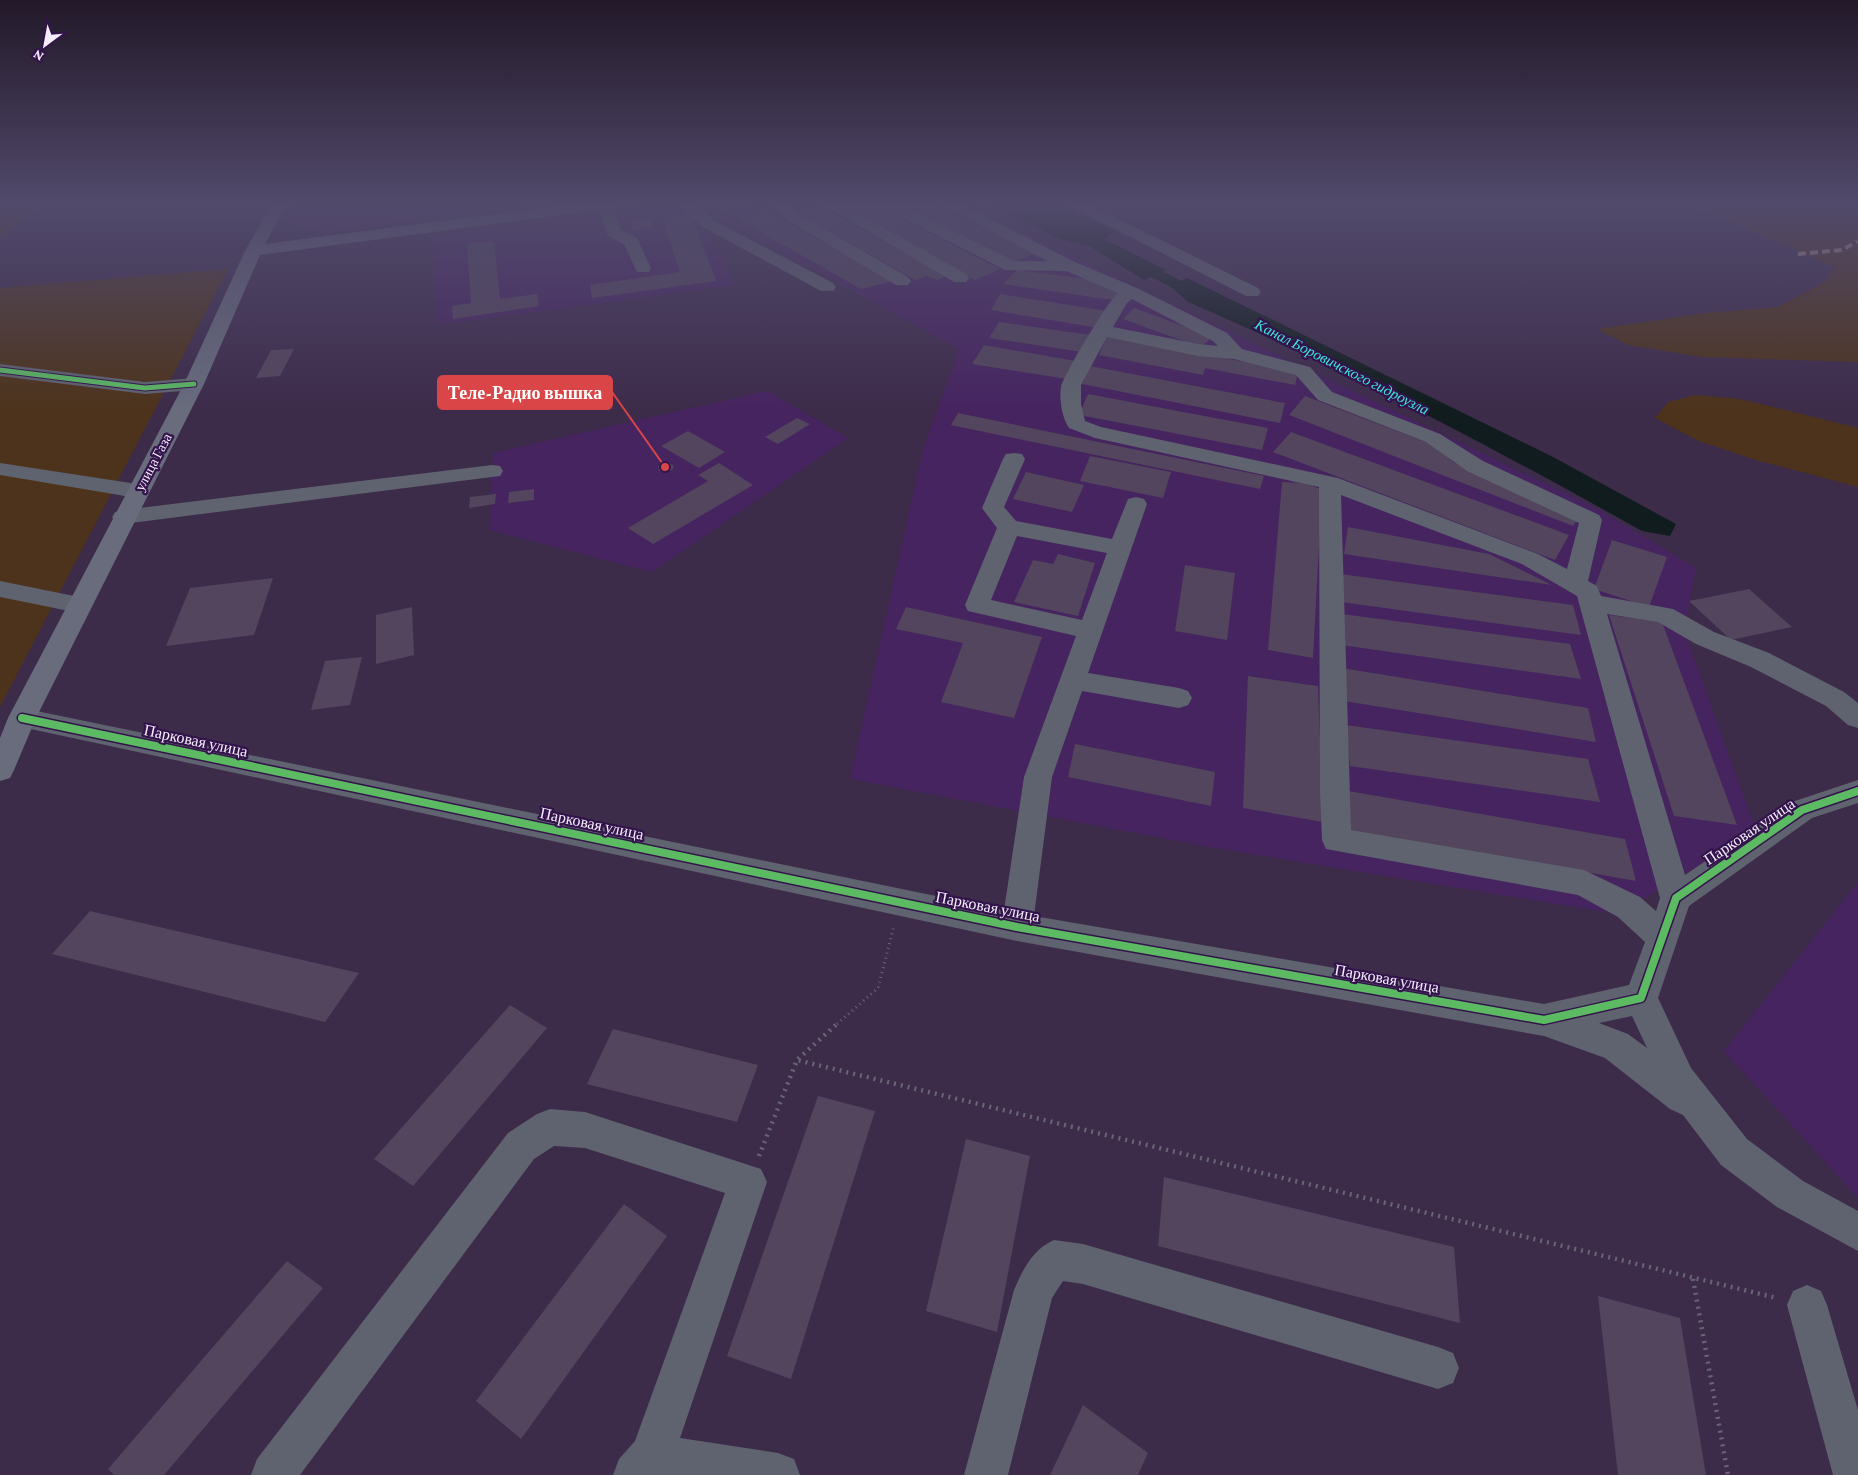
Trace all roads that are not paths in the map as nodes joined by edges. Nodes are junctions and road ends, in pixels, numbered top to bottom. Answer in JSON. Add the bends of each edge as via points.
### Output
{"nodes":[{"id":1,"x":243,"y":273,"type":"edge"},
{"id":2,"x":802,"y":273,"type":"edge"},
{"id":3,"x":889,"y":273,"type":"edge"},
{"id":4,"x":951,"y":273,"type":"edge"},
{"id":5,"x":1085,"y":273,"type":"edge"},
{"id":6,"x":1214,"y":273,"type":"edge"},
{"id":7,"x":960,"y":278,"type":"dead end"},
{"id":8,"x":902,"y":281,"type":"dead end"},
{"id":9,"x":827,"y":286,"type":"dead end"},
{"id":10,"x":1131,"y":292,"type":"junction"},
{"id":11,"x":1252,"y":292,"type":"dead end"},
{"id":12,"x":1103,"y":330,"type":"junction"},
{"id":13,"x":1235,"y":353,"type":"junction"},
{"id":14,"x":0,"y":370,"type":"edge"},
{"id":15,"x":194,"y":384,"type":"junction"},
{"id":16,"x":1014,"y":459,"type":"dead end"},
{"id":17,"x":0,"y":469,"type":"edge"},
{"id":18,"x":492,"y":471,"type":"dead end"},
{"id":19,"x":1330,"y":484,"type":"junction"},
{"id":20,"x":137,"y":491,"type":"junction"},
{"id":21,"x":1136,"y":504,"type":"dead end"},
{"id":22,"x":123,"y":518,"type":"junction"},
{"id":23,"x":1009,"y":527,"type":"junction"},
{"id":24,"x":1120,"y":548,"type":"junction"},
{"id":25,"x":0,"y":589,"type":"edge"},
{"id":26,"x":1583,"y":594,"type":"junction"},
{"id":27,"x":79,"y":605,"type":"junction"},
{"id":28,"x":1090,"y":631,"type":"junction"},
{"id":29,"x":1071,"y":680,"type":"junction"},
{"id":30,"x":1179,"y":698,"type":"dead end"},
{"id":31,"x":22,"y":718,"type":"junction"},
{"id":32,"x":1858,"y":718,"type":"edge"},
{"id":33,"x":0,"y":770,"type":"edge"},
{"id":34,"x":1858,"y":791,"type":"edge"},
{"id":35,"x":1676,"y":898,"type":"junction"},
{"id":36,"x":1017,"y":927,"type":"junction"},
{"id":37,"x":1662,"y":937,"type":"junction"},
{"id":38,"x":1641,"y":998,"type":"junction"},
{"id":39,"x":1544,"y":1020,"type":"junction"},
{"id":40,"x":1705,"y":1114,"type":"junction"},
{"id":41,"x":1858,"y":1232,"type":"edge"},
{"id":42,"x":1806,"y":1305,"type":"road end"},
{"id":43,"x":1438,"y":1368,"type":"dead end"},
{"id":44,"x":643,"y":1465,"type":"edge"},
{"id":45,"x":273,"y":1475,"type":"edge"},
{"id":46,"x":778,"y":1475,"type":"edge"},
{"id":47,"x":986,"y":1475,"type":"edge"},
{"id":48,"x":1855,"y":1475,"type":"edge"}],
"edges":[{"from":1,"to":15,"type":"main road","name":"улица Газа"},
{"from":2,"to":9,"type":"street"},
{"from":3,"to":8,"type":"street"},
{"from":4,"to":7,"type":"street"},
{"from":5,"to":10,"type":"street"},
{"from":6,"to":11,"type":"street"},
{"from":10,"to":12,"type":"street","via":[[1121,299]]},
{"from":10,"to":13,"type":"street","via":[[1220,337]]},
{"from":12,"to":13,"type":"street","via":[[1198,350]]},
{"from":12,"to":19,"type":"street","via":[[1071,385],[1076,424],[1095,432]]},
{"from":13,"to":26,"type":"street","via":[[1304,371],[1325,396],[1433,438],[1476,466],[1591,520]]},
{"from":14,"to":15,"type":"street","via":[[144,388]]},
{"from":15,"to":20,"type":"main road","name":"улица Газа"},
{"from":16,"to":23,"type":"street","via":[[993,508]]},
{"from":17,"to":20,"type":"street"},
{"from":18,"to":22,"type":"street"},
{"from":19,"to":26,"type":"street","via":[[1530,559]]},
{"from":19,"to":37,"type":"street","via":[[1337,840],[1584,883],[1629,907]]},
{"from":20,"to":22,"type":"main road","name":"улица Газа"},
{"from":21,"to":24,"type":"street"},
{"from":22,"to":27,"type":"main road","name":"улица Газа"},
{"from":23,"to":24,"type":"street"},
{"from":23,"to":28,"type":"street","via":[[977,605]]},
{"from":24,"to":28,"type":"street"},
{"from":25,"to":27,"type":"street"},
{"from":26,"to":32,"type":"street","via":[[1664,615],[1704,638],[1760,660],[1836,700]]},
{"from":26,"to":35,"type":"street"},
{"from":27,"to":31,"type":"main road","name":"улица Газа"},
{"from":28,"to":29,"type":"street"},
{"from":29,"to":30,"type":"street"},
{"from":29,"to":36,"type":"street","via":[[1038,777]]},
{"from":31,"to":33,"type":"main road"},
{"from":31,"to":36,"type":"street","name":"Парковая улица"},
{"from":34,"to":35,"type":"street","name":"Парковая улица","via":[[1802,810]]},
{"from":35,"to":37,"type":"street"},
{"from":36,"to":39,"type":"street","name":"Парковая улица"},
{"from":37,"to":38,"type":"street"},
{"from":38,"to":39,"type":"street","name":"Парковая улица"},
{"from":38,"to":40,"type":"street","via":[[1679,1080]]},
{"from":39,"to":40,"type":"street","via":[[1616,1046]]},
{"from":40,"to":41,"type":"street","via":[[1734,1152],[1790,1194]]},
{"from":42,"to":48,"type":"street"},
{"from":43,"to":47,"type":"street","via":[[1082,1264],[1054,1260],[1034,1290]]},
{"from":44,"to":45,"type":"street","via":[[748,1182],[585,1130],[550,1127],[521,1146]]},
{"from":44,"to":46,"type":"street"}]}
